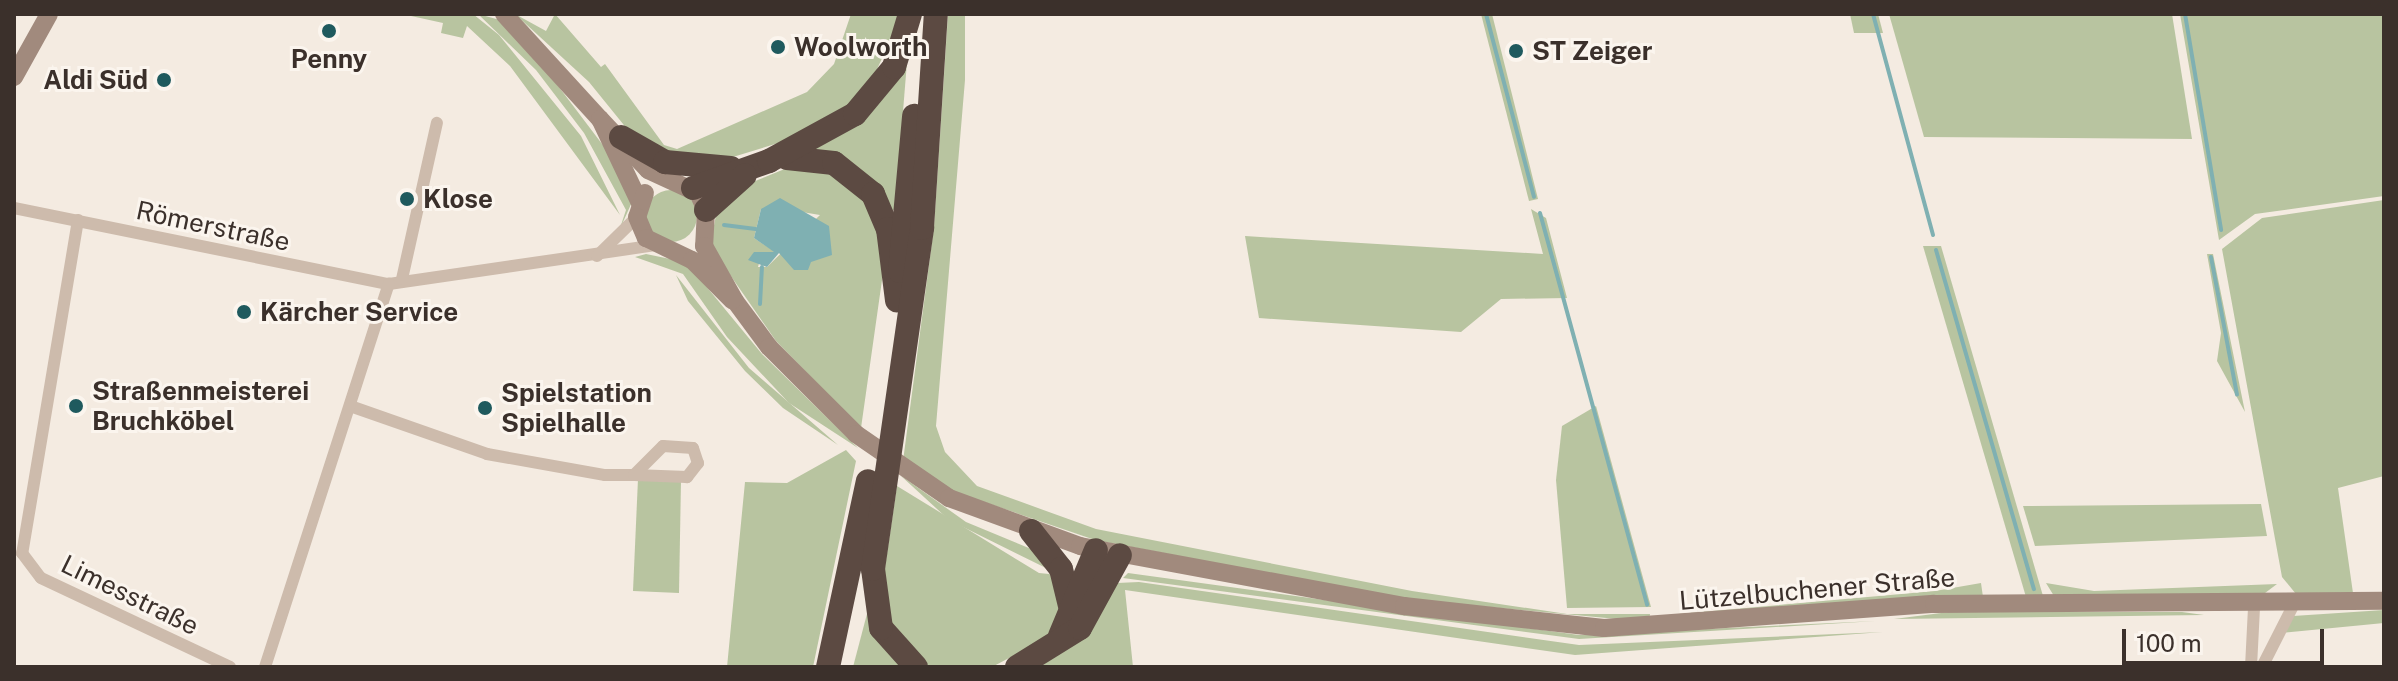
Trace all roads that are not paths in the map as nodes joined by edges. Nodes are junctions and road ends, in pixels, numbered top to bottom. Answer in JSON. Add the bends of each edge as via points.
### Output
{"nodes":[{"id":1,"x":49,"y":14,"type":"edge"},
{"id":2,"x":504,"y":14,"type":"edge"},
{"id":3,"x":910,"y":14,"type":"edge"},
{"id":4,"x":919,"y":14,"type":"edge"},
{"id":5,"x":936,"y":14,"type":"edge"},
{"id":6,"x":14,"y":77,"type":"edge"},
{"id":7,"x":600,"y":119,"type":"junction"},
{"id":8,"x":437,"y":123,"type":"dead end"},
{"id":9,"x":621,"y":137,"type":"junction"},
{"id":10,"x":758,"y":166,"type":"junction"},
{"id":11,"x":667,"y":180,"type":"junction"},
{"id":12,"x":693,"y":188,"type":"junction"},
{"id":13,"x":14,"y":208,"type":"edge"},
{"id":14,"x":638,"y":209,"type":"junction"},
{"id":15,"x":78,"y":220,"type":"junction"},
{"id":16,"x":704,"y":220,"type":"junction"},
{"id":17,"x":660,"y":247,"type":"junction"},
{"id":18,"x":595,"y":258,"type":"junction"},
{"id":19,"x":402,"y":279,"type":"junction"},
{"id":20,"x":389,"y":284,"type":"junction"},
{"id":21,"x":897,"y":300,"type":"junction"},
{"id":22,"x":735,"y":301,"type":"junction"},
{"id":23,"x":353,"y":407,"type":"junction"},
{"id":24,"x":889,"y":410,"type":"junction"},
{"id":25,"x":634,"y":475,"type":"junction"},
{"id":26,"x":871,"y":509,"type":"junction"},
{"id":27,"x":1031,"y":531,"type":"junction"},
{"id":28,"x":1108,"y":553,"type":"junction"},
{"id":29,"x":2384,"y":601,"type":"edge"},
{"id":30,"x":2293,"y":606,"type":"junction"},
{"id":31,"x":2254,"y":607,"type":"junction"},
{"id":32,"x":1072,"y":614,"type":"junction"},
{"id":33,"x":1049,"y":650,"type":"junction"},
{"id":34,"x":230,"y":667,"type":"edge"},
{"id":35,"x":265,"y":667,"type":"edge"},
{"id":36,"x":828,"y":667,"type":"edge"},
{"id":37,"x":840,"y":667,"type":"edge"},
{"id":38,"x":916,"y":667,"type":"edge"},
{"id":39,"x":1017,"y":667,"type":"edge"},
{"id":40,"x":2251,"y":667,"type":"edge"},
{"id":41,"x":2262,"y":667,"type":"edge"}],
"edges":[{"from":1,"to":6,"type":"main road"},
{"from":2,"to":7,"type":"main road"},
{"from":3,"to":10,"type":"highway","via":[[894,67],[867,104],[824,136]]},
{"from":4,"to":21,"type":"highway"},
{"from":5,"to":24,"type":"highway","via":[[922,228]]},
{"from":7,"to":9,"type":"main road"},
{"from":7,"to":14,"type":"main road"},
{"from":8,"to":19,"type":"street"},
{"from":9,"to":10,"type":"highway","via":[[676,165]]},
{"from":9,"to":11,"type":"main road","via":[[648,170]]},
{"from":10,"to":12,"type":"highway"},
{"from":10,"to":16,"type":"highway"},
{"from":10,"to":21,"type":"highway","via":[[826,160],[865,184],[885,215]]},
{"from":11,"to":12,"type":"main road"},
{"from":11,"to":14,"type":"main road"},
{"from":12,"to":16,"type":"main road"},
{"from":13,"to":15,"type":"street","name":"Römerstraße"},
{"from":14,"to":17,"type":"main road"},
{"from":14,"to":18,"type":"street"},
{"from":15,"to":20,"type":"street","name":"Römerstraße"},
{"from":15,"to":34,"type":"street","name":"Limesstraße","via":[[22,553],[41,578]]},
{"from":16,"to":17,"type":"main road","via":[[687,245]]},
{"from":16,"to":22,"type":"main road","via":[[704,246]]},
{"from":17,"to":18,"type":"street"},
{"from":17,"to":22,"type":"main road","via":[[692,260]]},
{"from":18,"to":19,"type":"street"},
{"from":19,"to":20,"type":"street"},
{"from":20,"to":23,"type":"street"},
{"from":21,"to":24,"type":"highway"},
{"from":22,"to":27,"type":"main road","name":"Lützelbuchener Straße","via":[[769,347],[856,434],[949,498]]},
{"from":23,"to":25,"type":"street","via":[[487,454]]},
{"from":23,"to":35,"type":"street"},
{"from":24,"to":26,"type":"highway"},
{"from":25,"to":25,"type":"street","via":[[663,446],[680,441],[693,448],[698,463],[687,477]]},
{"from":26,"to":36,"type":"highway"},
{"from":26,"to":37,"type":"highway"},
{"from":26,"to":38,"type":"highway","via":[[876,614],[890,643]]},
{"from":27,"to":28,"type":"main road","name":"Lützelbuchener Straße"},
{"from":27,"to":32,"type":"highway","via":[[1061,569]]},
{"from":28,"to":31,"type":"main road","name":"Lützelbuchener Straße","via":[[1258,581],[1604,628],[1934,604]]},
{"from":28,"to":32,"type":"highway"},
{"from":28,"to":33,"type":"highway","via":[[1091,615]]},
{"from":29,"to":30,"type":"main road","name":"Lützelbuchener Straße"},
{"from":30,"to":31,"type":"main road","name":"Lützelbuchener Straße"},
{"from":30,"to":41,"type":"street"},
{"from":31,"to":40,"type":"street"},
{"from":32,"to":33,"type":"highway"},
{"from":33,"to":39,"type":"highway"}]}
